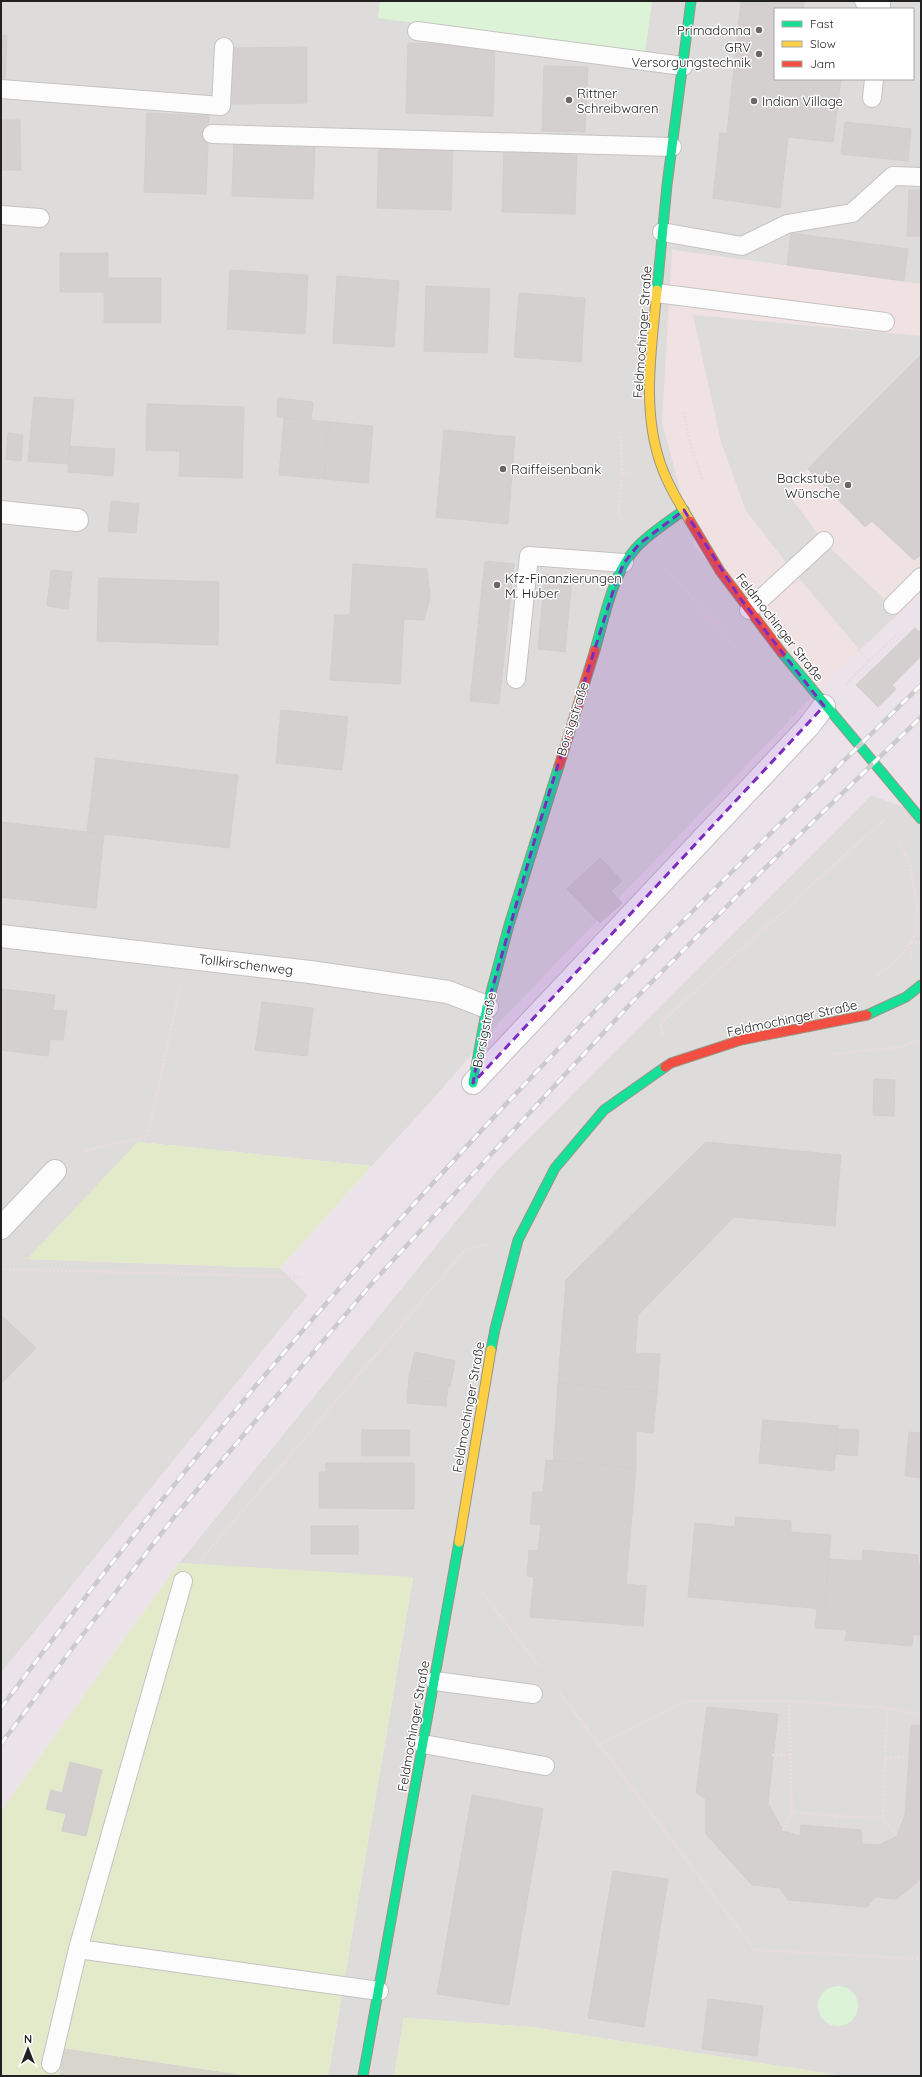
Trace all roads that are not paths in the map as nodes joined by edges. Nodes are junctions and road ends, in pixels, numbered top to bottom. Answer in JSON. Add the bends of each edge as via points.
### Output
{"nodes":[{"id":1,"x":691,"y":1,"type":"edge"},
{"id":2,"x":864,"y":1,"type":"edge"},
{"id":3,"x":881,"y":8,"type":"edge"},
{"id":4,"x":417,"y":31,"type":"dead end"},
{"id":5,"x":224,"y":47,"type":"dead end"},
{"id":6,"x":683,"y":66,"type":"junction"},
{"id":7,"x":874,"y":80,"type":"edge"},
{"id":8,"x":1,"y":89,"type":"edge"},
{"id":9,"x":872,"y":98,"type":"dead end"},
{"id":10,"x":212,"y":134,"type":"dead end"},
{"id":11,"x":672,"y":147,"type":"junction"},
{"id":12,"x":921,"y":177,"type":"edge"},
{"id":13,"x":1,"y":215,"type":"edge"},
{"id":14,"x":40,"y":218,"type":"dead end"},
{"id":15,"x":662,"y":232,"type":"junction"},
{"id":16,"x":656,"y":293,"type":"junction"},
{"id":17,"x":885,"y":322,"type":"dead end"},
{"id":18,"x":684,"y":510,"type":"junction"},
{"id":19,"x":1,"y":512,"type":"edge"},
{"id":20,"x":77,"y":520,"type":"dead end"},
{"id":21,"x":824,"y":541,"type":"dead end"},
{"id":22,"x":624,"y":563,"type":"junction"},
{"id":23,"x":921,"y":577,"type":"edge"},
{"id":24,"x":893,"y":605,"type":"dead end"},
{"id":25,"x":749,"y":610,"type":"junction"},
{"id":26,"x":516,"y":679,"type":"dead end"},
{"id":27,"x":824,"y":706,"type":"junction"},
{"id":28,"x":921,"y":819,"type":"edge"},
{"id":29,"x":1,"y":936,"type":"edge"},
{"id":30,"x":920,"y":988,"type":"edge"},
{"id":31,"x":487,"y":1007,"type":"junction"},
{"id":32,"x":473,"y":1083,"type":"joint"},
{"id":33,"x":55,"y":1171,"type":"road end"},
{"id":34,"x":1,"y":1228,"type":"edge"},
{"id":35,"x":183,"y":1581,"type":"road end"},
{"id":36,"x":435,"y":1681,"type":"junction"},
{"id":37,"x":533,"y":1694,"type":"dead end"},
{"id":38,"x":423,"y":1744,"type":"junction"},
{"id":39,"x":546,"y":1766,"type":"dead end"},
{"id":40,"x":78,"y":1949,"type":"junction"},
{"id":41,"x":378,"y":1991,"type":"junction"},
{"id":42,"x":51,"y":2064,"type":"dead end"},
{"id":43,"x":363,"y":2076,"type":"edge"}],
"edges":[{"from":1,"to":6,"type":"main road","name":"Feldmochinger Straße"},
{"from":2,"to":3,"type":"lane","via":[[881,3]]},
{"from":4,"to":6,"type":"lane"},
{"from":5,"to":8,"type":"lane","via":[[222,106]]},
{"from":6,"to":11,"type":"main road","name":"Feldmochinger Straße"},
{"from":7,"to":9,"type":"lane"},
{"from":10,"to":11,"type":"lane"},
{"from":11,"to":15,"type":"main road","name":"Feldmochinger Straße"},
{"from":12,"to":15,"type":"lane","via":[[893,176],[852,213],[787,224],[742,246]]},
{"from":13,"to":14,"type":"lane"},
{"from":15,"to":16,"type":"main road","name":"Feldmochinger Straße"},
{"from":16,"to":17,"type":"lane"},
{"from":16,"to":18,"type":"main road","name":"Feldmochinger Straße","via":[[649,393],[653,424],[660,464]]},
{"from":18,"to":22,"type":"main road","name":"Borsigstraße","via":[[639,544]]},
{"from":18,"to":25,"type":"main road","name":"Feldmochinger Straße","via":[[710,555]]},
{"from":19,"to":20,"type":"street"},
{"from":21,"to":25,"type":"lane"},
{"from":22,"to":26,"type":"lane","via":[[529,556]]},
{"from":22,"to":31,"type":"main road","name":"Borsigstraße","via":[[538,828]]},
{"from":23,"to":24,"type":"lane"},
{"from":25,"to":27,"type":"main road","name":"Feldmochinger Straße"},
{"from":27,"to":28,"type":"main road","name":"Feldmochinger Straße"},
{"from":27,"to":32,"type":"street","name":"Borsigstraße","via":[[808,727]]},
{"from":29,"to":31,"type":"street","name":"Tollkirschenweg","via":[[186,956],[448,992]]},
{"from":30,"to":36,"type":"main road","name":"Feldmochinger Straße","via":[[878,1012],[741,1040],[671,1063],[604,1110],[555,1168],[518,1240],[494,1329]]},
{"from":31,"to":32,"type":"main road","name":"Borsigstraße"},
{"from":33,"to":34,"type":"street"},
{"from":35,"to":40,"type":"lane"},
{"from":36,"to":37,"type":"lane"},
{"from":36,"to":38,"type":"main road","name":"Feldmochinger Straße"},
{"from":38,"to":39,"type":"lane"},
{"from":38,"to":41,"type":"main road","name":"Feldmochinger Straße"},
{"from":40,"to":41,"type":"lane"},
{"from":40,"to":42,"type":"lane"},
{"from":41,"to":43,"type":"main road","name":"Feldmochinger Straße"}]}
